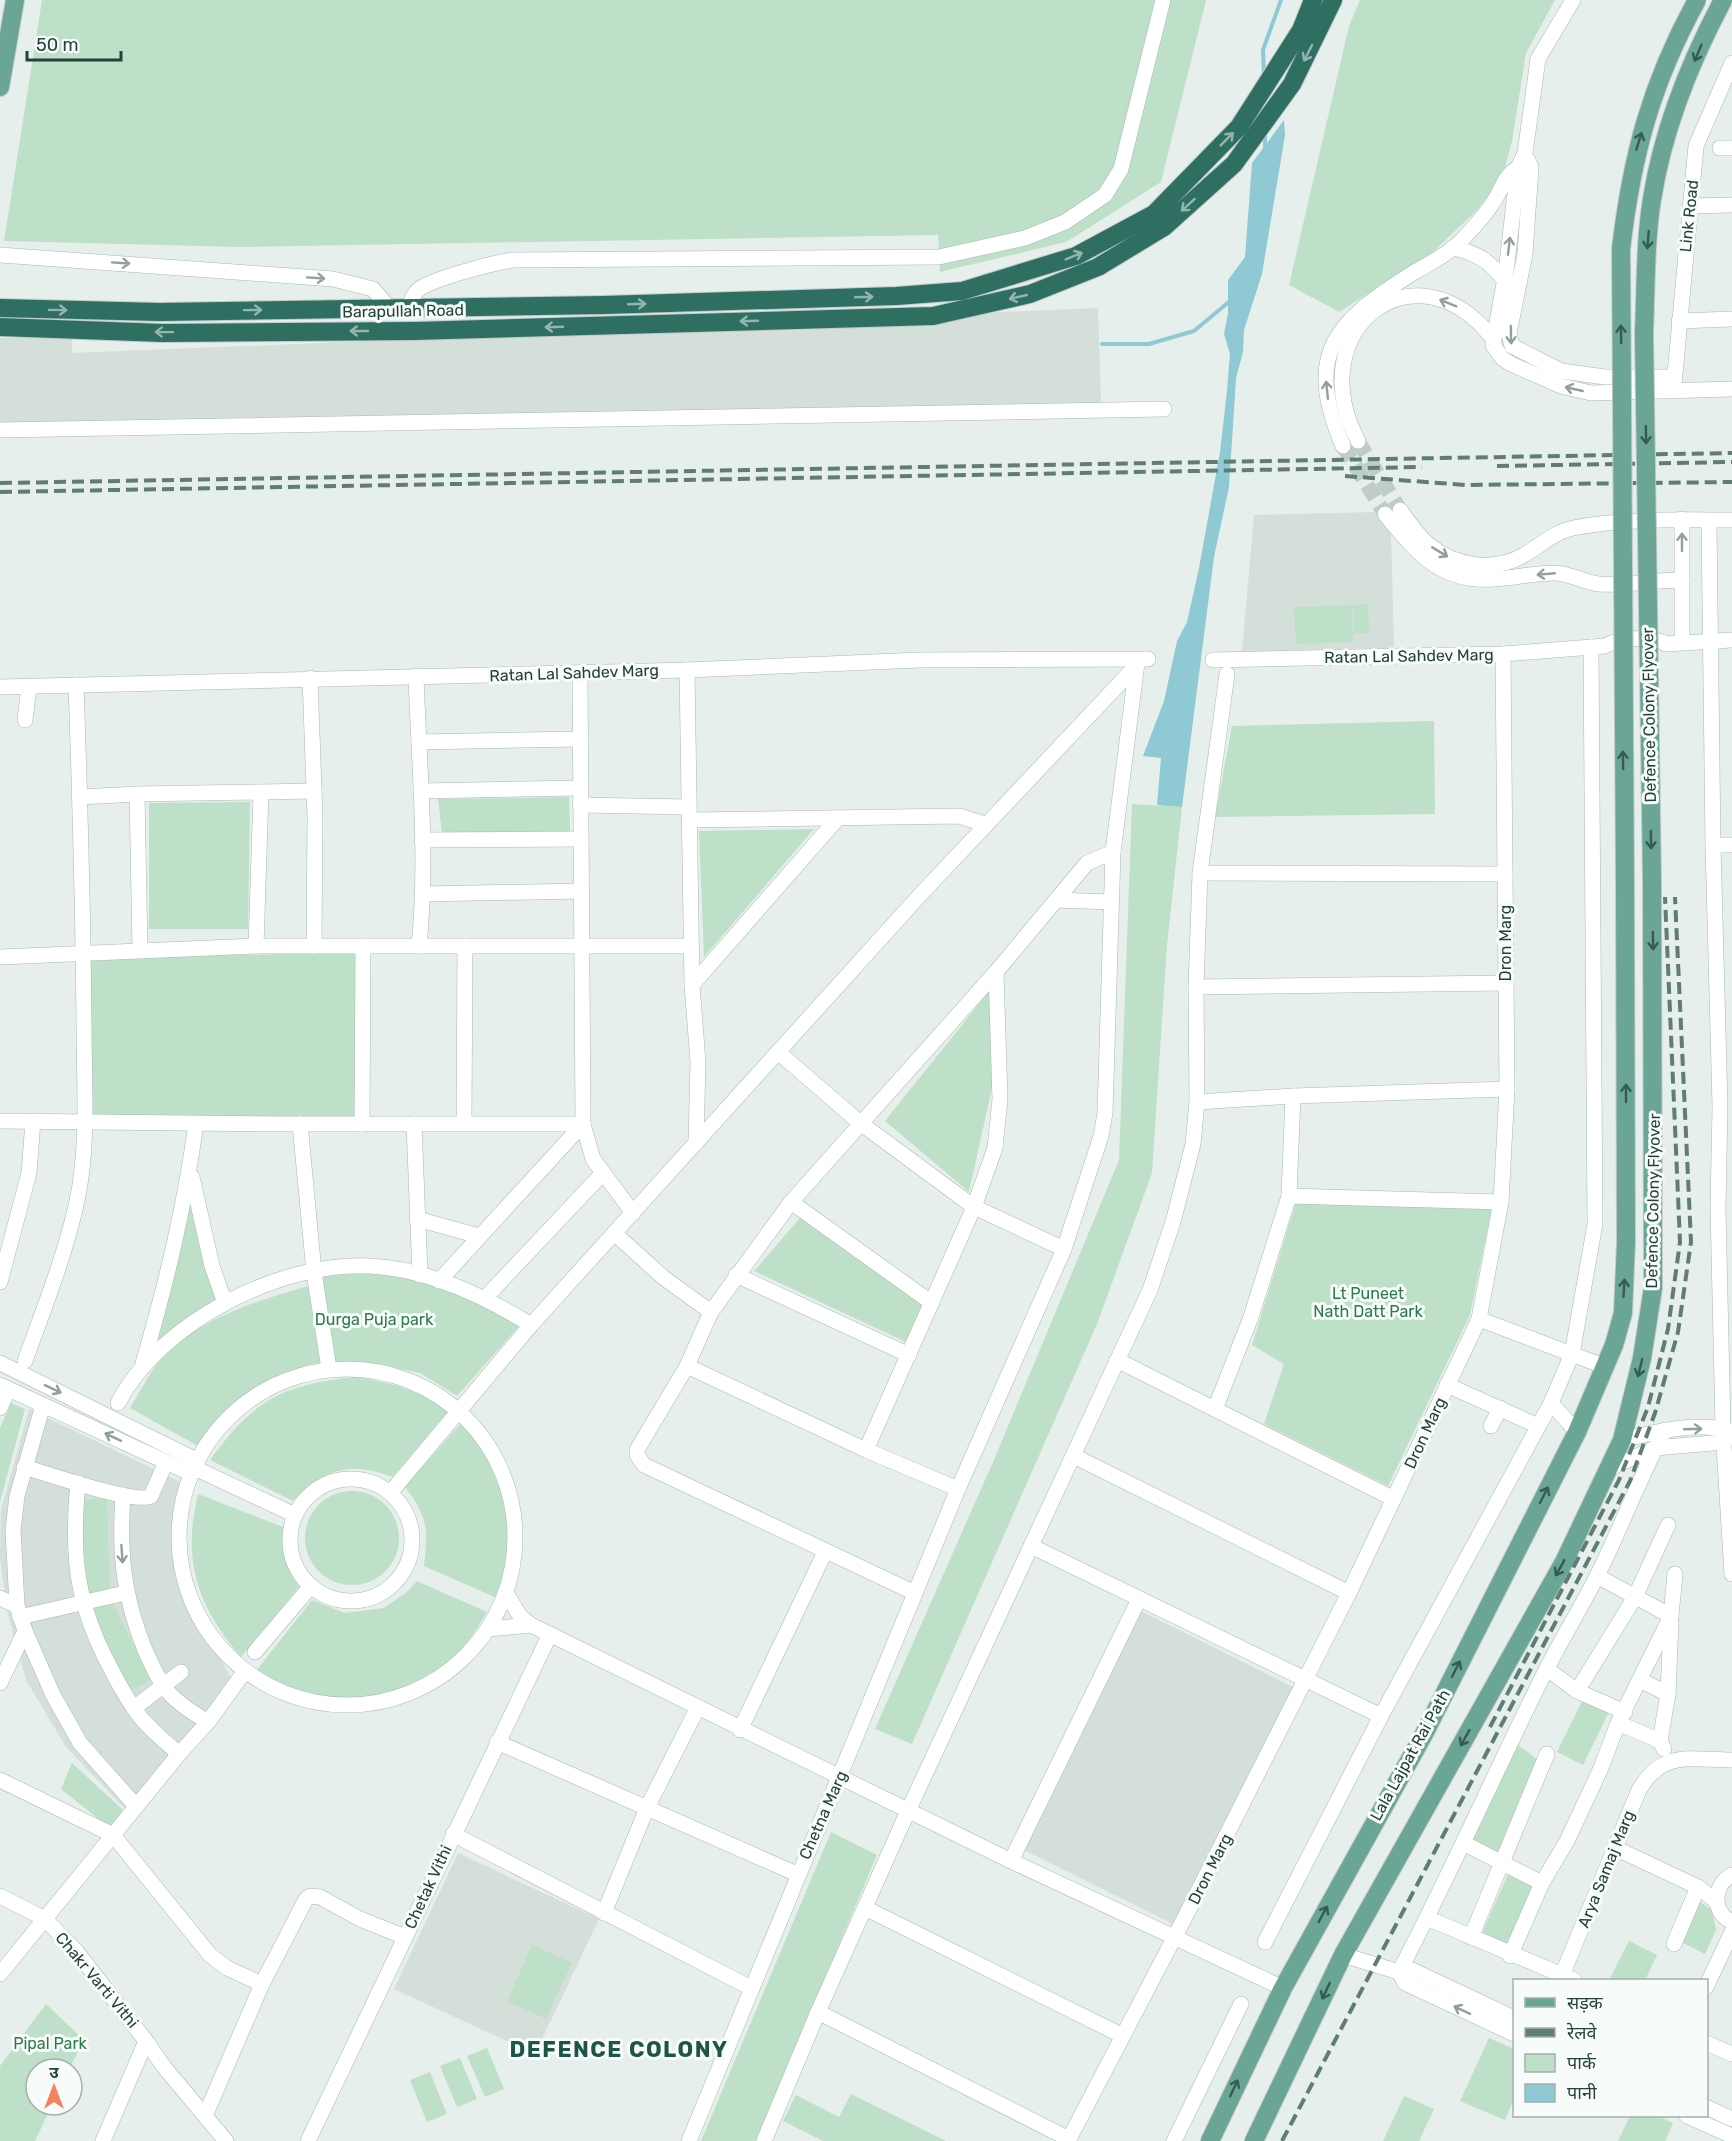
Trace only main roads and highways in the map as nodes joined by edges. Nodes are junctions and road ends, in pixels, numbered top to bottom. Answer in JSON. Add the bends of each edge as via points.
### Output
{"nodes":[{"id":1,"x":15,"y":0,"type":"edge"},
{"id":2,"x":1313,"y":0,"type":"edge"},
{"id":3,"x":1333,"y":0,"type":"edge"},
{"id":4,"x":1697,"y":0,"type":"edge"},
{"id":5,"x":1723,"y":0,"type":"edge"},
{"id":6,"x":0,"y":87,"type":"edge"},
{"id":7,"x":0,"y":308,"type":"edge"},
{"id":8,"x":0,"y":327,"type":"edge"},
{"id":9,"x":1606,"y":1367,"type":"joint"},
{"id":10,"x":1210,"y":2141,"type":"edge"},
{"id":11,"x":1254,"y":2141,"type":"edge"}],
"edges":[{"from":1,"to":6,"type":"main road"},
{"from":7,"to":2,"type":"highway","name":"Barapullah Road","one_way":true,"via":[[160,312],[408,308],[805,299],[962,291],[1076,256],[1154,214],[1239,127],[1301,30]]},
{"from":3,"to":8,"type":"highway","name":"Barapullah Road","one_way":true,"via":[[1292,84],[1234,164],[1164,227],[1098,267],[1030,294],[933,316],[390,331],[163,333]]},
{"from":9,"to":4,"type":"main road","name":"Defence Colony Flyover","one_way":true,"bridge":true,"via":[[1623,1313],[1626,1242],[1621,249],[1636,148],[1667,60]]},
{"from":5,"to":11,"type":"main road","name":"Defence Colony Flyover","one_way":true,"bridge":true,"via":[[1674,109],[1658,168],[1647,249],[1644,332],[1654,1059],[1653,1288],[1642,1358],[1622,1440],[1564,1562],[1343,1955]]},
{"from":10,"to":9,"type":"main road","name":"Lala Lajpat Rai Path","one_way":true,"via":[[1283,1988],[1424,1734]]}]}
